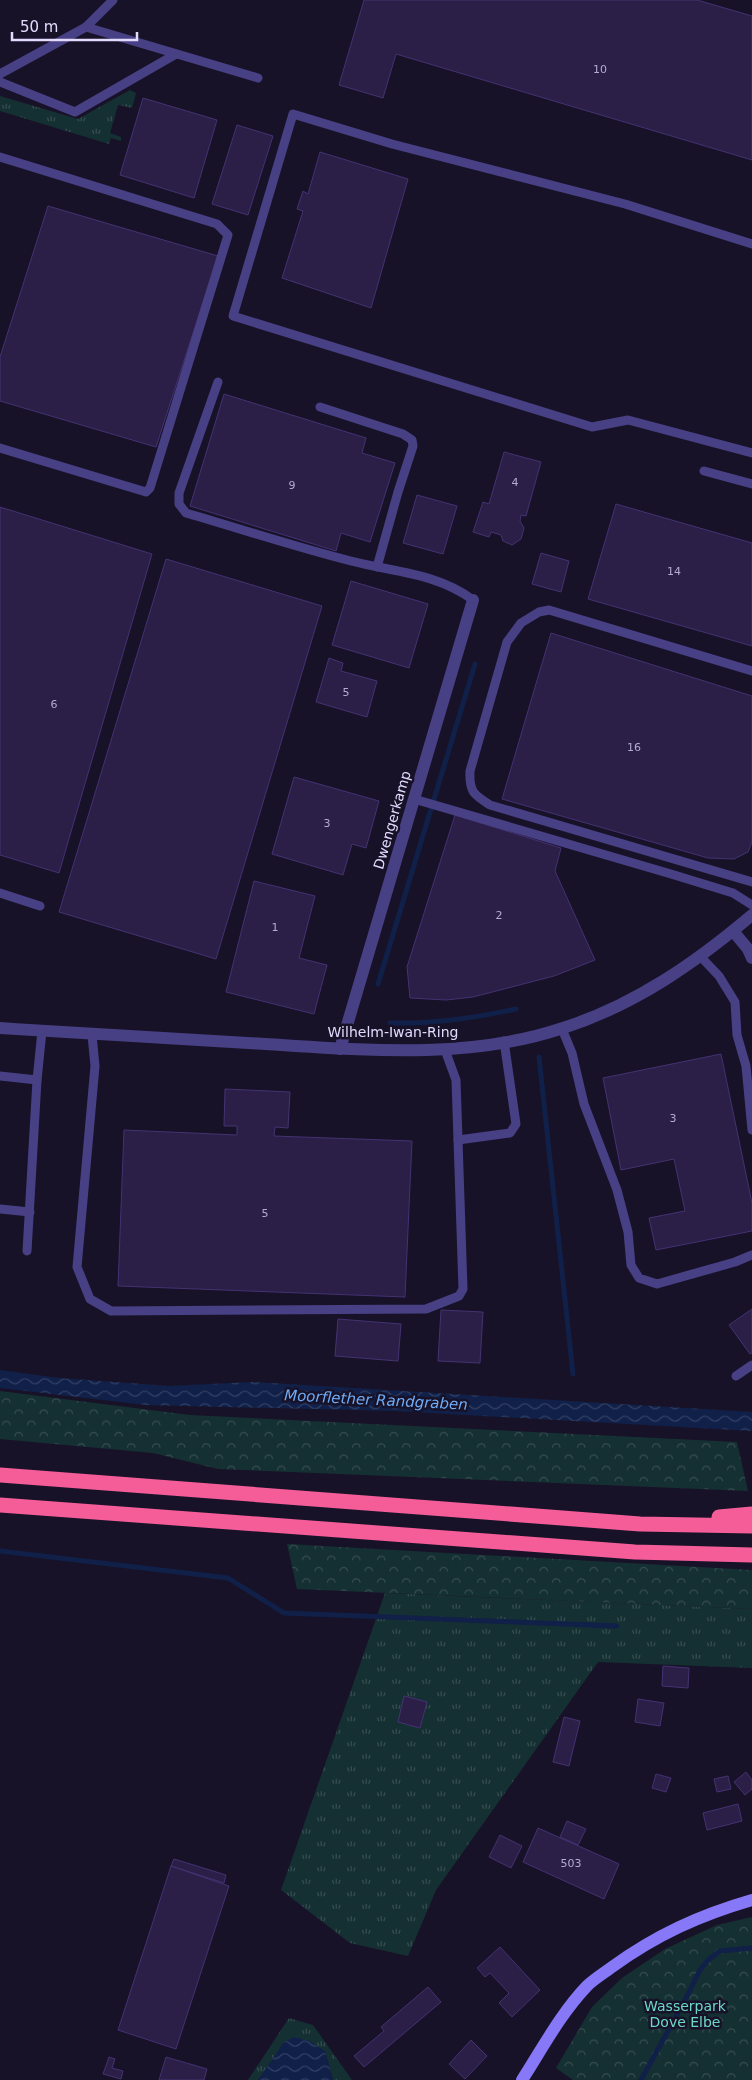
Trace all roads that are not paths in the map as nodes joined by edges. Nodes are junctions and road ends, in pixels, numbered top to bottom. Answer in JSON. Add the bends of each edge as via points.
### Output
{"nodes":[{"id":1,"x":112,"y":0,"type":"edge"},
{"id":2,"x":86,"y":27,"type":"junction"},
{"id":3,"x":176,"y":54,"type":"junction"},
{"id":4,"x":0,"y":74,"type":"edge"},
{"id":5,"x":258,"y":78,"type":"dead end"},
{"id":6,"x":0,"y":82,"type":"edge"},
{"id":7,"x":0,"y":157,"type":"edge"},
{"id":8,"x":752,"y":244,"type":"edge"},
{"id":9,"x":218,"y":382,"type":"dead end"},
{"id":10,"x":320,"y":407,"type":"dead end"},
{"id":11,"x":0,"y":448,"type":"edge"},
{"id":12,"x":752,"y":453,"type":"edge"},
{"id":13,"x":704,"y":471,"type":"dead end"},
{"id":14,"x":752,"y":484,"type":"edge"},
{"id":15,"x":377,"y":567,"type":"junction"},
{"id":16,"x":473,"y":600,"type":"joint"},
{"id":17,"x":752,"y":672,"type":"edge"},
{"id":18,"x":420,"y":801,"type":"junction"},
{"id":19,"x":751,"y":881,"type":"edge"},
{"id":20,"x":0,"y":893,"type":"edge"},
{"id":21,"x":752,"y":905,"type":"edge"},
{"id":22,"x":40,"y":906,"type":"dead end"},
{"id":23,"x":752,"y":915,"type":"edge"},
{"id":24,"x":733,"y":930,"type":"junction"},
{"id":25,"x":700,"y":956,"type":"junction"},
{"id":26,"x":752,"y":958,"type":"edge"},
{"id":27,"x":0,"y":1028,"type":"edge"},
{"id":28,"x":562,"y":1029,"type":"junction"},
{"id":29,"x":42,"y":1031,"type":"junction"},
{"id":30,"x":92,"y":1035,"type":"junction"},
{"id":31,"x":504,"y":1041,"type":"junction"},
{"id":32,"x":340,"y":1048,"type":"junction"},
{"id":33,"x":445,"y":1050,"type":"junction"},
{"id":34,"x":0,"y":1076,"type":"edge"},
{"id":35,"x":37,"y":1080,"type":"junction"},
{"id":36,"x":752,"y":1130,"type":"edge"},
{"id":37,"x":458,"y":1140,"type":"junction"},
{"id":38,"x":0,"y":1209,"type":"edge"},
{"id":39,"x":30,"y":1212,"type":"junction"},
{"id":40,"x":27,"y":1250,"type":"dead end"},
{"id":41,"x":752,"y":1255,"type":"edge"},
{"id":42,"x":752,"y":1365,"type":"edge"},
{"id":43,"x":736,"y":1376,"type":"dead end"},
{"id":44,"x":0,"y":1475,"type":"edge"},
{"id":45,"x":0,"y":1505,"type":"edge"},
{"id":46,"x":752,"y":1514,"type":"edge"},
{"id":47,"x":640,"y":1524,"type":"junction"},
{"id":48,"x":752,"y":1526,"type":"edge"},
{"id":49,"x":752,"y":1555,"type":"edge"},
{"id":50,"x":752,"y":1900,"type":"edge"},
{"id":51,"x":522,"y":2080,"type":"edge"}],
"edges":[{"from":1,"to":2,"type":"lane"},
{"from":2,"to":3,"type":"lane"},
{"from":2,"to":4,"type":"lane"},
{"from":3,"to":5,"type":"lane"},
{"from":3,"to":6,"type":"lane","via":[[75,112]]},
{"from":7,"to":11,"type":"lane","via":[[217,224],[228,235],[150,488],[146,492]]},
{"from":8,"to":12,"type":"lane","via":[[625,204],[293,114],[233,316],[592,427],[628,420]]},
{"from":9,"to":15,"type":"lane","via":[[179,493],[179,504],[183,510],[300,548]]},
{"from":10,"to":15,"type":"lane","via":[[412,440],[413,446]]},
{"from":13,"to":14,"type":"lane"},
{"from":15,"to":16,"type":"lane","via":[[441,581]]},
{"from":16,"to":18,"type":"street","name":"Dwengerkamp"},
{"from":17,"to":19,"type":"lane","via":[[550,610],[538,612],[521,623],[507,642],[470,771],[475,795],[490,805]]},
{"from":18,"to":21,"type":"lane","via":[[732,893]]},
{"from":18,"to":32,"type":"street","name":"Dwengerkamp"},
{"from":20,"to":22,"type":"lane"},
{"from":23,"to":24,"type":"street","name":"Wilhelm-Iwan-Ring"},
{"from":24,"to":25,"type":"street","name":"Wilhelm-Iwan-Ring"},
{"from":24,"to":26,"type":"street"},
{"from":25,"to":28,"type":"street","name":"Wilhelm-Iwan-Ring","via":[[648,991]]},
{"from":25,"to":36,"type":"lane","via":[[719,976],[735,1002]]},
{"from":27,"to":29,"type":"street","name":"Wilhelm-Iwan-Ring"},
{"from":28,"to":31,"type":"street","name":"Wilhelm-Iwan-Ring"},
{"from":28,"to":41,"type":"lane","via":[[572,1053],[584,1104],[617,1190],[628,1232],[631,1265],[639,1278],[657,1284]]},
{"from":29,"to":30,"type":"street","name":"Wilhelm-Iwan-Ring"},
{"from":29,"to":35,"type":"lane"},
{"from":30,"to":32,"type":"street","name":"Wilhelm-Iwan-Ring"},
{"from":30,"to":37,"type":"lane","via":[[95,1066],[77,1267],[90,1299],[111,1312],[426,1309],[459,1296],[463,1290]]},
{"from":31,"to":33,"type":"street","name":"Wilhelm-Iwan-Ring"},
{"from":31,"to":37,"type":"lane","via":[[516,1124],[510,1133]]},
{"from":32,"to":33,"type":"street","name":"Wilhelm-Iwan-Ring"},
{"from":33,"to":37,"type":"lane","via":[[456,1080]]},
{"from":34,"to":35,"type":"lane"},
{"from":35,"to":39,"type":"lane"},
{"from":38,"to":39,"type":"lane"},
{"from":39,"to":40,"type":"lane"},
{"from":42,"to":43,"type":"lane"},
{"from":44,"to":47,"type":"highway"},
{"from":45,"to":49,"type":"highway","via":[[636,1552]]},
{"from":46,"to":47,"type":"highway"},
{"from":47,"to":48,"type":"highway"},
{"from":50,"to":51,"type":"street","via":[[716,1910],[677,1927],[632,1953],[588,1985]]}]}
